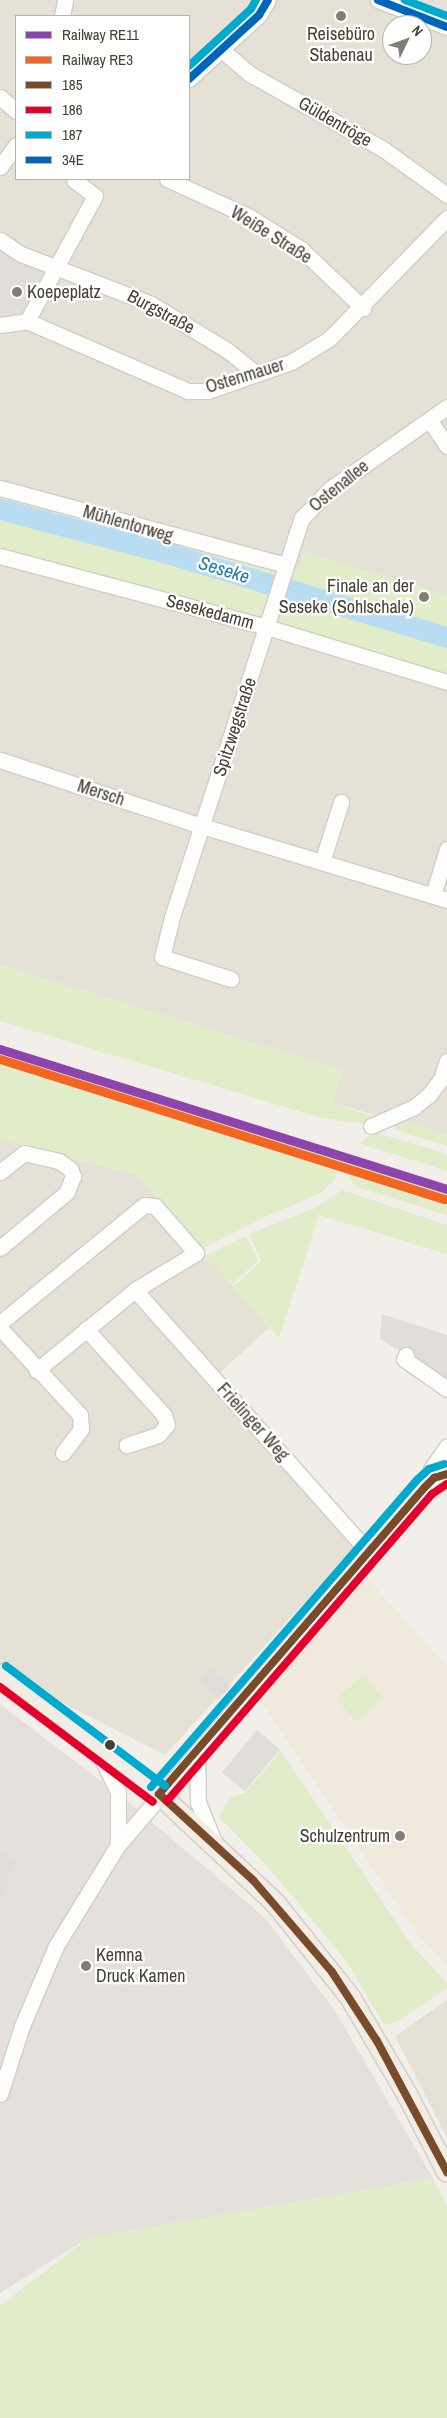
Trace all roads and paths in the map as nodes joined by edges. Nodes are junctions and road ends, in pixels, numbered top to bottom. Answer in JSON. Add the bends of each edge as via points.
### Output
{"nodes":[{"id":1,"x":65,"y":0,"type":"edge"},
{"id":2,"x":268,"y":0,"type":"edge"},
{"id":3,"x":379,"y":0,"type":"edge"},
{"id":4,"x":62,"y":15,"type":"edge"},
{"id":5,"x":447,"y":27,"type":"edge"},
{"id":6,"x":222,"y":50,"type":"junction"},
{"id":7,"x":190,"y":78,"type":"edge"},
{"id":8,"x":0,"y":97,"type":"edge"},
{"id":9,"x":15,"y":110,"type":"edge"},
{"id":10,"x":15,"y":148,"type":"edge"},
{"id":11,"x":0,"y":167,"type":"edge"},
{"id":12,"x":74,"y":180,"type":"dead end"},
{"id":13,"x":169,"y":180,"type":"edge"},
{"id":14,"x":447,"y":196,"type":"edge"},
{"id":15,"x":447,"y":218,"type":"edge"},
{"id":16,"x":0,"y":240,"type":"edge"},
{"id":17,"x":57,"y":266,"type":"junction"},
{"id":18,"x":363,"y":308,"type":"junction"},
{"id":19,"x":27,"y":321,"type":"junction"},
{"id":20,"x":0,"y":325,"type":"edge"},
{"id":21,"x":255,"y":374,"type":"junction"},
{"id":22,"x":447,"y":407,"type":"edge"},
{"id":23,"x":430,"y":421,"type":"junction"},
{"id":24,"x":447,"y":446,"type":"edge"},
{"id":25,"x":0,"y":488,"type":"edge"},
{"id":26,"x":0,"y":556,"type":"edge"},
{"id":27,"x":284,"y":571,"type":"junction"},
{"id":28,"x":267,"y":627,"type":"junction"},
{"id":29,"x":447,"y":682,"type":"edge"},
{"id":30,"x":0,"y":760,"type":"edge"},
{"id":31,"x":341,"y":802,"type":"dead end"},
{"id":32,"x":202,"y":826,"type":"junction"},
{"id":33,"x":447,"y":850,"type":"edge"},
{"id":34,"x":322,"y":862,"type":"junction"},
{"id":35,"x":440,"y":898,"type":"edge"},
{"id":36,"x":231,"y":979,"type":"dead end"},
{"id":37,"x":447,"y":1061,"type":"edge"},
{"id":38,"x":371,"y":1126,"type":"dead end"},
{"id":39,"x":0,"y":1172,"type":"edge"},
{"id":40,"x":0,"y":1248,"type":"edge"},
{"id":41,"x":135,"y":1290,"type":"junction"},
{"id":42,"x":0,"y":1324,"type":"edge"},
{"id":43,"x":0,"y":1328,"type":"edge"},
{"id":44,"x":86,"y":1329,"type":"junction"},
{"id":45,"x":406,"y":1355,"type":"dead end"},
{"id":46,"x":37,"y":1370,"type":"junction"},
{"id":47,"x":447,"y":1389,"type":"edge"},
{"id":48,"x":127,"y":1445,"type":"dead end"},
{"id":49,"x":447,"y":1446,"type":"edge"},
{"id":50,"x":63,"y":1453,"type":"dead end"},
{"id":51,"x":441,"y":1476,"type":"edge"},
{"id":52,"x":370,"y":1554,"type":"junction"},
{"id":53,"x":0,"y":1674,"type":"edge"},
{"id":54,"x":92,"y":1742,"type":"junction"},
{"id":55,"x":197,"y":1752,"type":"junction"},
{"id":56,"x":159,"y":1794,"type":"junction"},
{"id":57,"x":118,"y":1844,"type":"junction"},
{"id":58,"x":215,"y":1844,"type":"junction"},
{"id":59,"x":0,"y":2094,"type":"edge"},
{"id":60,"x":447,"y":2172,"type":"edge"}],
"edges":[{"from":1,"to":4,"type":"street"},
{"from":2,"to":6,"type":"street","via":[[259,15]]},
{"from":3,"to":5,"type":"street"},
{"from":6,"to":7,"type":"street"},
{"from":6,"to":14,"type":"street","name":"Güldentröge","via":[[250,74],[383,150]]},
{"from":8,"to":9,"type":"street"},
{"from":10,"to":11,"type":"street"},
{"from":12,"to":17,"type":"street","via":[[95,196]]},
{"from":13,"to":18,"type":"street","name":"Weiße Straße","via":[[250,218],[301,249]]},
{"from":15,"to":18,"type":"street","name":"Ostenmauer"},
{"from":16,"to":17,"type":"street","via":[[21,254]]},
{"from":17,"to":19,"type":"street"},
{"from":17,"to":21,"type":"street","name":"Burgstraße","via":[[114,288],[191,327],[227,350]]},
{"from":18,"to":21,"type":"street","name":"Ostenmauer","via":[[329,339],[291,362]]},
{"from":19,"to":20,"type":"street"},
{"from":19,"to":21,"type":"street","name":"Ostenmauer","via":[[188,391],[208,391]]},
{"from":22,"to":23,"type":"street","name":"Ostenallee"},
{"from":23,"to":24,"type":"street"},
{"from":23,"to":27,"type":"street","name":"Ostenallee","via":[[357,469],[315,502],[302,518]]},
{"from":25,"to":27,"type":"street","name":"Mühlentorweg"},
{"from":26,"to":28,"type":"street","name":"Sesekedamm"},
{"from":27,"to":28,"type":"street","name":"Ostenallee"},
{"from":28,"to":29,"type":"street","name":"Sesekedamm"},
{"from":28,"to":32,"type":"street","name":"Spitzwegstraße"},
{"from":30,"to":32,"type":"street","name":"Mersch"},
{"from":31,"to":34,"type":"street"},
{"from":32,"to":34,"type":"street","name":"Mersch"},
{"from":32,"to":36,"type":"street","via":[[162,957]]},
{"from":33,"to":35,"type":"street"},
{"from":34,"to":35,"type":"street","name":"Mersch"},
{"from":37,"to":38,"type":"street","via":[[441,1079],[430,1095],[414,1107]]},
{"from":39,"to":40,"type":"street","via":[[24,1153],[59,1161],[70,1169],[73,1176],[67,1192]]},
{"from":41,"to":42,"type":"street","via":[[196,1253],[150,1203],[144,1204]]},
{"from":41,"to":44,"type":"street"},
{"from":41,"to":52,"type":"street","name":"Frielinger Weg"},
{"from":43,"to":46,"type":"street"},
{"from":44,"to":46,"type":"street"},
{"from":44,"to":48,"type":"street","via":[[164,1415],[167,1425],[158,1435]]},
{"from":45,"to":47,"type":"street","via":[[404,1358]]},
{"from":46,"to":50,"type":"street","via":[[80,1415],[81,1429]]},
{"from":49,"to":51,"type":"street","via":[[431,1469]]},
{"from":51,"to":52,"type":"street"},
{"from":52,"to":55,"type":"street"},
{"from":53,"to":54,"type":"main road"},
{"from":54,"to":56,"type":"main road"},
{"from":54,"to":57,"type":"street","via":[[118,1792]]},
{"from":55,"to":56,"type":"street"},
{"from":55,"to":58,"type":"street","via":[[198,1802]]},
{"from":56,"to":57,"type":"street"},
{"from":56,"to":58,"type":"main road"},
{"from":57,"to":59,"type":"street","via":[[56,1946],[22,2026]]},
{"from":58,"to":60,"type":"main road","via":[[276,1904],[332,1972],[386,2057]]}]}
